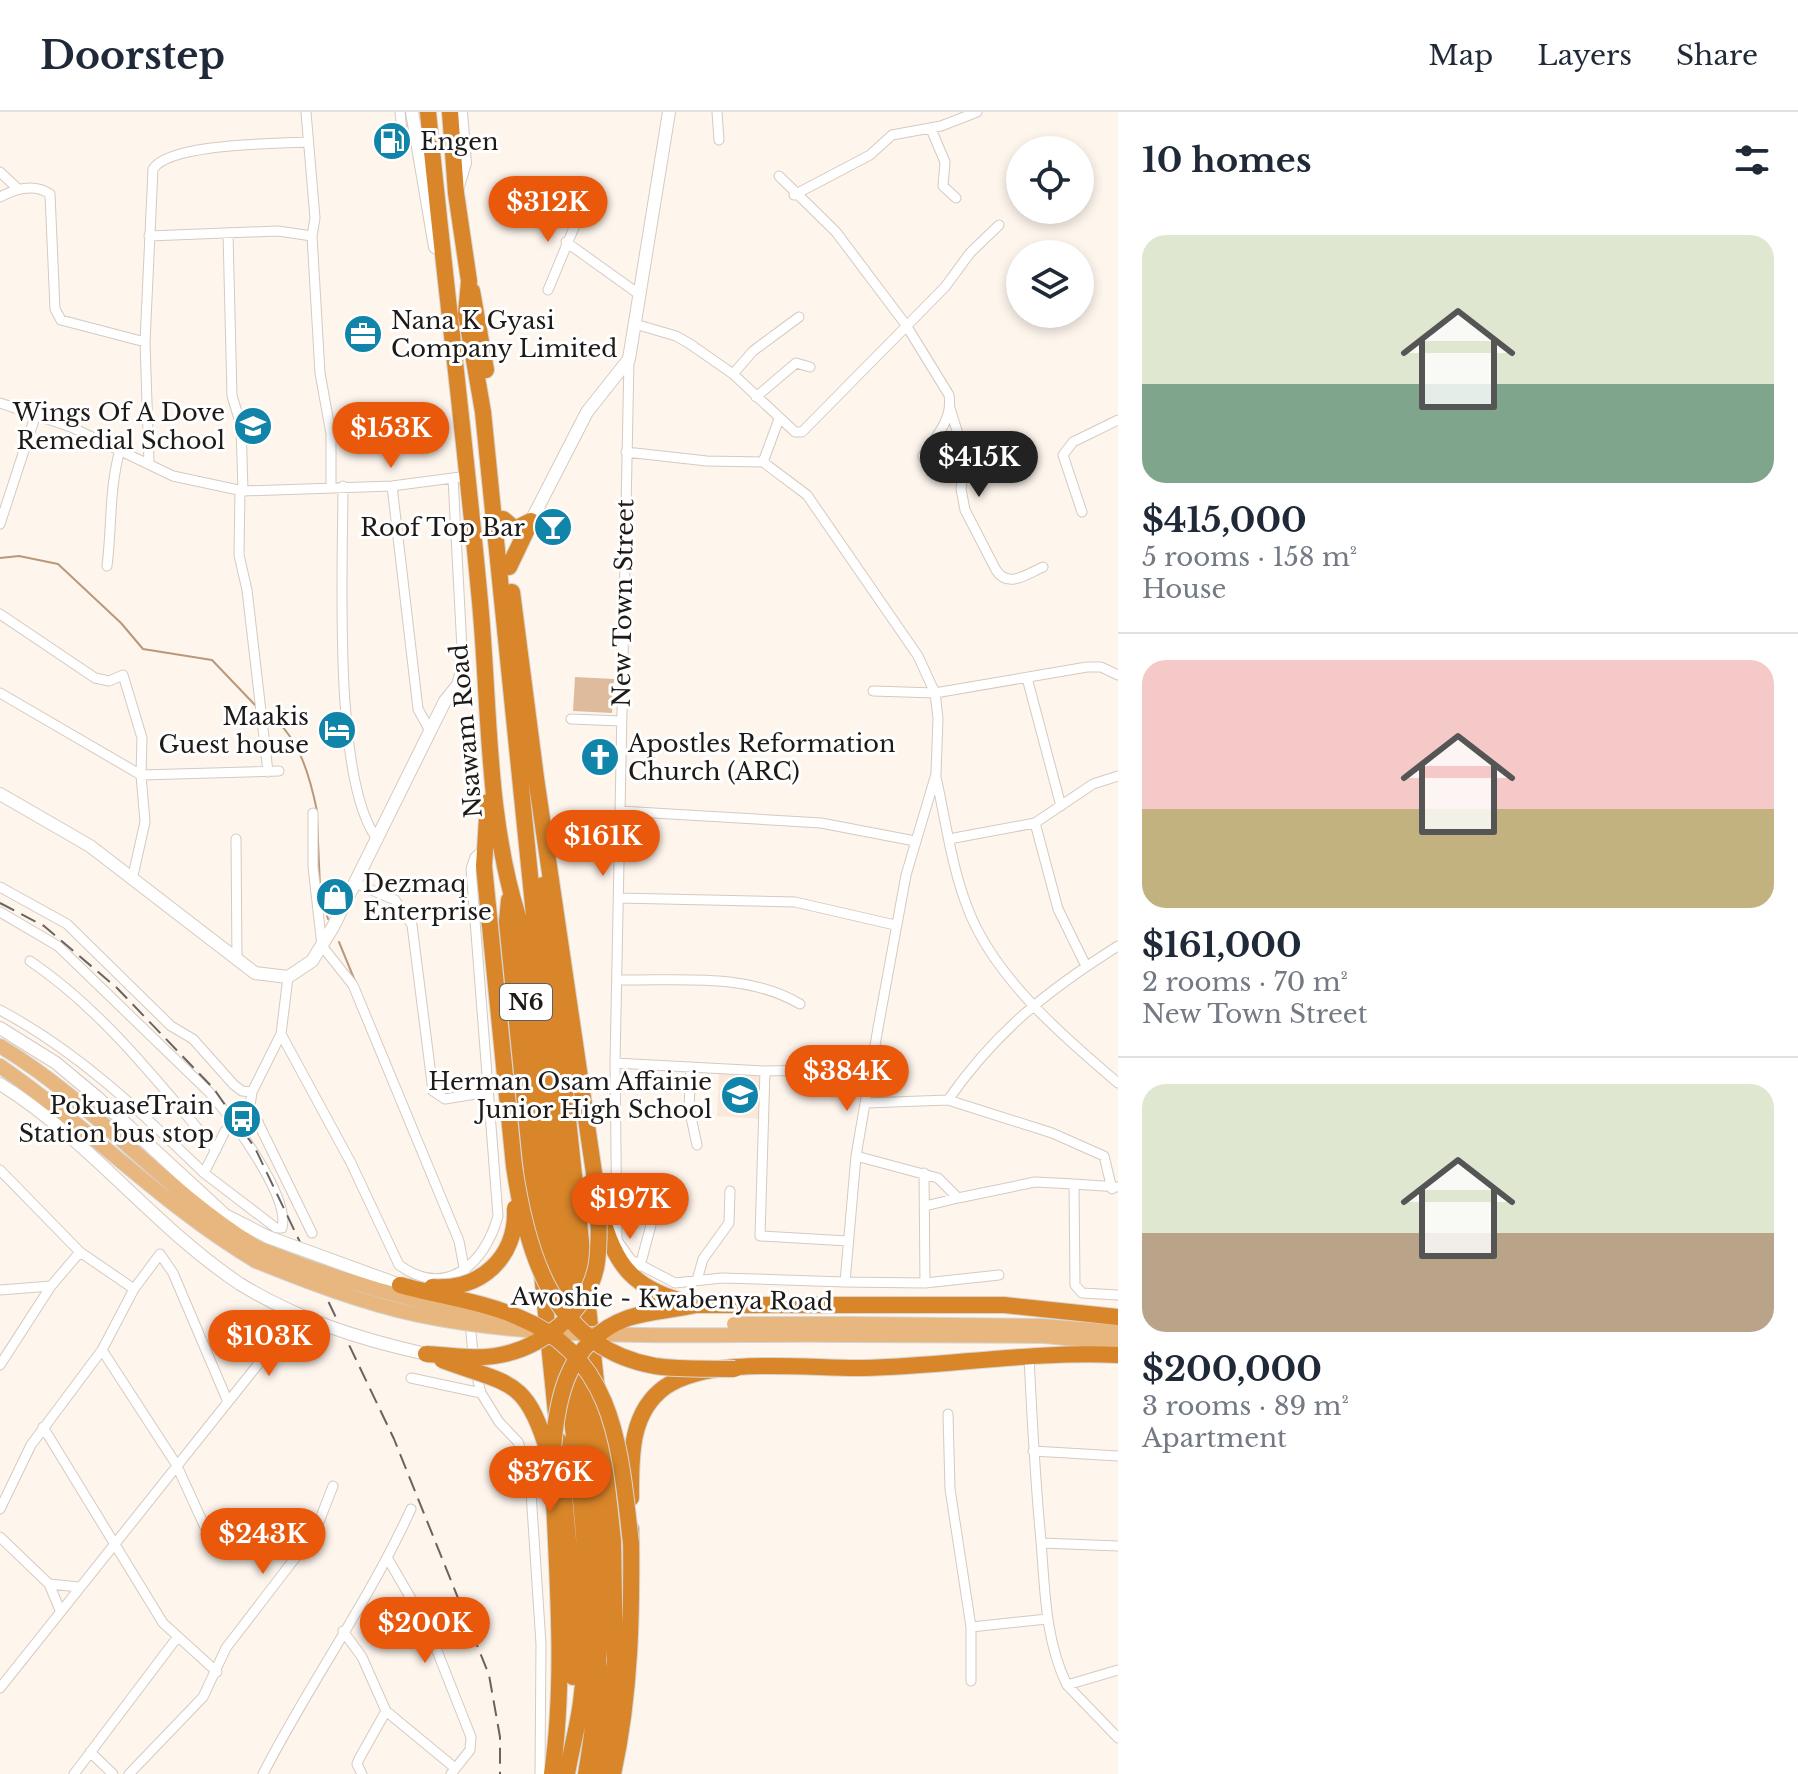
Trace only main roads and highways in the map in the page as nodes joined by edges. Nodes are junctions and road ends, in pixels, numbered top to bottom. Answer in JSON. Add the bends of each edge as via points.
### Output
{"nodes":[{"id":1,"x":428,"y":112,"type":"edge"},
{"id":2,"x":450,"y":112,"type":"edge"},
{"id":3,"x":469,"y":281,"type":"junction"},
{"id":4,"x":503,"y":519,"type":"junction"},
{"id":5,"x":509,"y":567,"type":"junction"},
{"id":6,"x":490,"y":777,"type":"junction"},
{"id":7,"x":536,"y":778,"type":"junction"},
{"id":8,"x":0,"y":1046,"type":"edge"},
{"id":9,"x":0,"y":1066,"type":"edge"},
{"id":10,"x":514,"y":1166,"type":"junction"},
{"id":11,"x":599,"y":1207,"type":"junction"},
{"id":12,"x":261,"y":1249,"type":"junction"},
{"id":13,"x":696,"y":1305,"type":"junction"},
{"id":14,"x":1118,"y":1317,"type":"edge"},
{"id":15,"x":850,"y":1329,"type":"junction"},
{"id":16,"x":1118,"y":1332,"type":"edge"},
{"id":17,"x":1118,"y":1343,"type":"edge"},
{"id":18,"x":1118,"y":1355,"type":"edge"},
{"id":19,"x":735,"y":1369,"type":"junction"},
{"id":20,"x":552,"y":1469,"type":"junction"},
{"id":21,"x":631,"y":1543,"type":"junction"},
{"id":22,"x":552,"y":1774,"type":"edge"},
{"id":23,"x":567,"y":1774,"type":"edge"},
{"id":24,"x":586,"y":1774,"type":"edge"},
{"id":25,"x":599,"y":1774,"type":"edge"},
{"id":26,"x":613,"y":1774,"type":"edge"}],
"edges":[{"from":1,"to":6,"type":"highway","name":"Nsawam Road","via":[[460,477],[481,614]]},
{"from":2,"to":3,"type":"highway","name":"Nsawam Road","number":"N6"},
{"from":3,"to":4,"type":"highway","via":[[479,314]]},
{"from":3,"to":24,"type":"highway","name":"Nsawam Road","number":"N6","via":[[466,314],[483,412],[601,1568],[597,1706]]},
{"from":4,"to":5,"type":"highway"},
{"from":4,"to":5,"type":"highway","via":[[515,529],[531,521]]},
{"from":5,"to":7,"type":"highway"},
{"from":6,"to":10,"type":"highway","via":[[484,849]]},
{"from":6,"to":23,"type":"highway","name":"Nsawam Road","via":[[509,890],[507,922],[571,1572],[574,1732]]},
{"from":7,"to":11,"type":"highway"},
{"from":7,"to":25,"type":"highway","via":[[546,920],[613,1541],[615,1661]]},
{"from":8,"to":12,"type":"main road","name":"Awoshie - Kwabenya Road","via":[[87,1107],[184,1197]]},
{"from":9,"to":12,"type":"main road","name":"Awoshie - Kwabenya Road","via":[[173,1206]]},
{"from":10,"to":19,"type":"highway","bridge":true,"via":[[541,1279],[582,1331],[611,1350],[654,1366]]},
{"from":10,"to":21,"type":"highway","bridge":true,"via":[[516,1223],[503,1258],[461,1285],[400,1285],[520,1317],[569,1349],[595,1381],[611,1415]]},
{"from":11,"to":13,"type":"highway","bridge":true,"via":[[610,1245],[629,1275],[655,1294]]},
{"from":11,"to":20,"type":"highway","bridge":true,"via":[[596,1267],[590,1284],[558,1326],[540,1341],[498,1356],[426,1354],[518,1390],[539,1419]]},
{"from":12,"to":15,"type":"main road","name":"Awoshie - Kwabenya Road","bridge":true,"via":[[390,1296],[514,1320]]},
{"from":13,"to":14,"type":"highway","via":[[1004,1305]]},
{"from":13,"to":20,"type":"highway","bridge":true,"via":[[629,1318],[607,1328],[577,1356],[559,1393]]},
{"from":15,"to":16,"type":"main road","via":[[1041,1326]]},
{"from":15,"to":17,"type":"main road"},
{"from":18,"to":19,"type":"highway"},
{"from":19,"to":21,"type":"highway","bridge":true,"via":[[680,1379],[650,1401],[641,1416],[633,1441]]},
{"from":20,"to":22,"type":"highway","via":[[559,1654]]},
{"from":21,"to":26,"type":"highway","via":[[632,1631]]}]}
